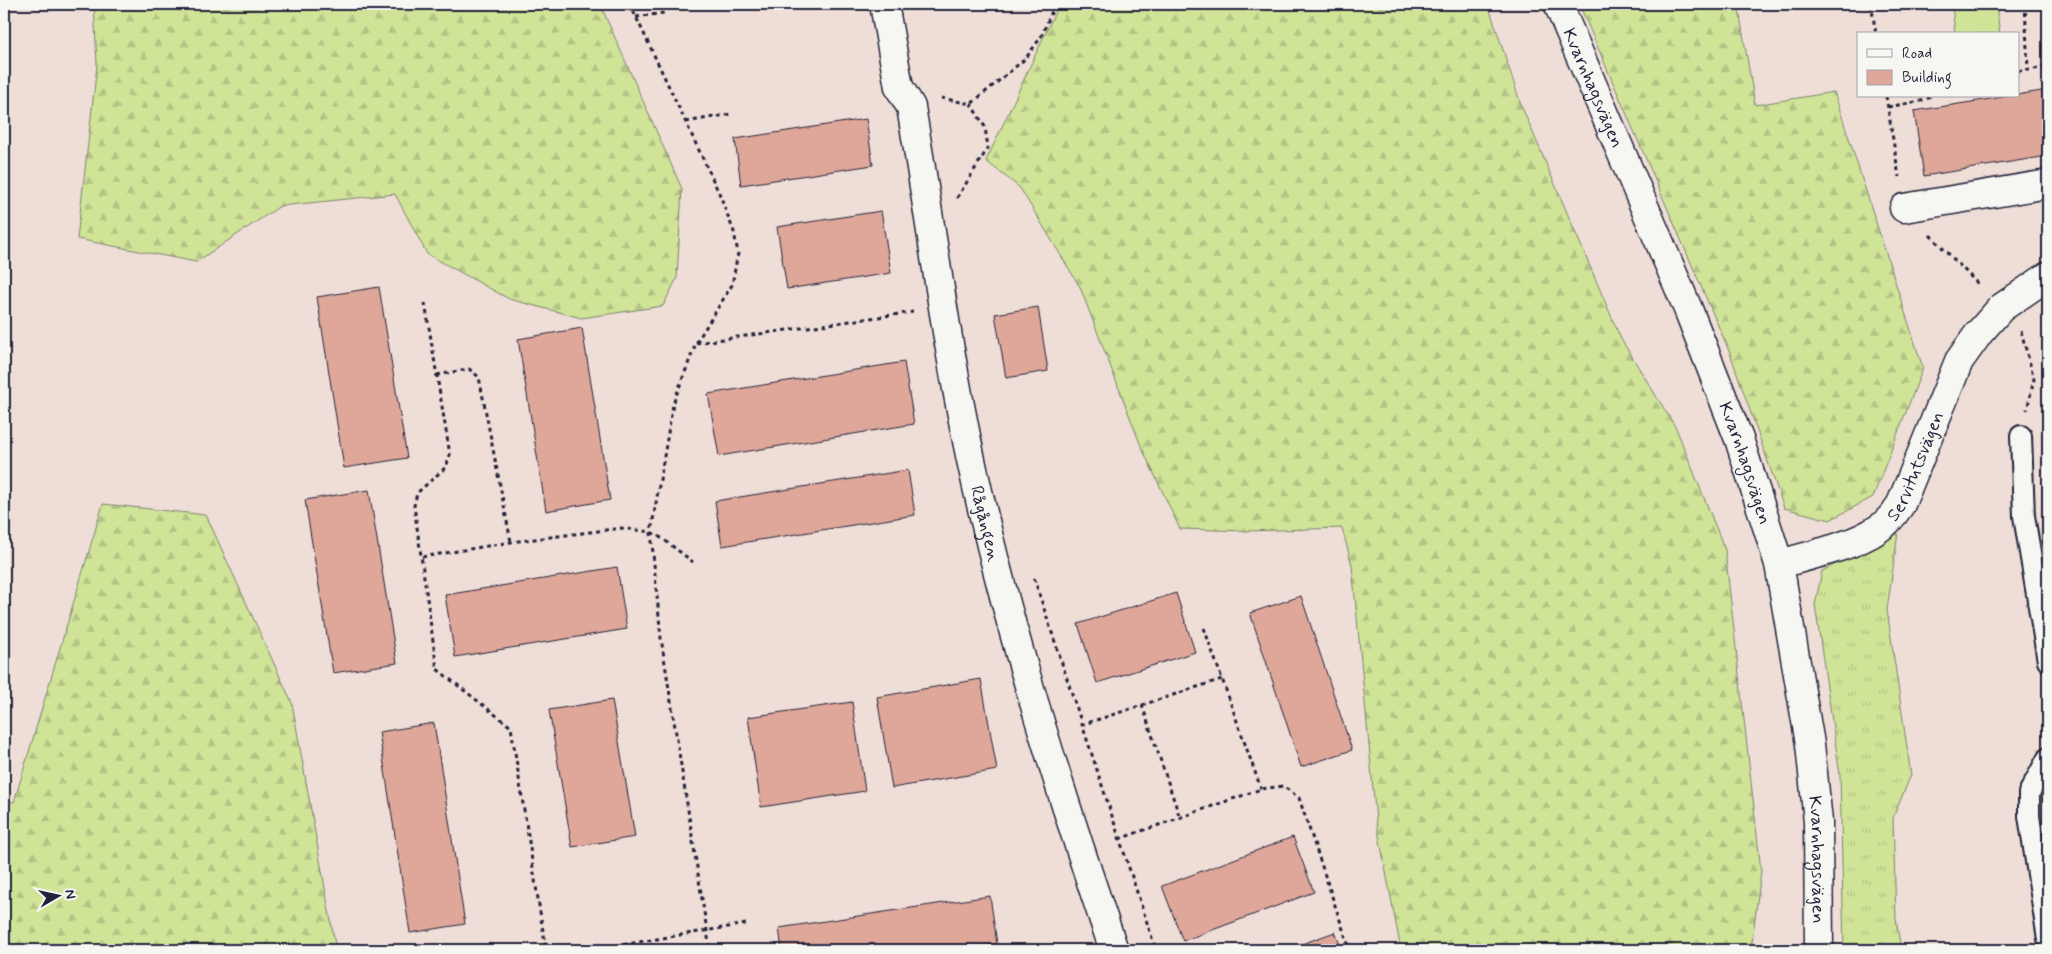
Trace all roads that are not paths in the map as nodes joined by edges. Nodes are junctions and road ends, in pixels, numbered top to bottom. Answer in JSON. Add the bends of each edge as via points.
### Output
{"nodes":[{"id":1,"x":884,"y":4,"type":"edge"},
{"id":2,"x":1558,"y":4,"type":"edge"},
{"id":3,"x":2048,"y":184,"type":"edge"},
{"id":4,"x":1904,"y":208,"type":"road end"},
{"id":5,"x":2048,"y":276,"type":"edge"},
{"id":6,"x":2021,"y":436,"type":"road end"},
{"id":7,"x":1779,"y":564,"type":"junction"},
{"id":8,"x":2048,"y":661,"type":"edge"},
{"id":9,"x":2048,"y":758,"type":"edge"},
{"id":10,"x":2048,"y":939,"type":"edge"},
{"id":11,"x":1114,"y":950,"type":"edge"},
{"id":12,"x":1819,"y":950,"type":"edge"}],
"edges":[{"from":1,"to":11,"type":"street","name":"Rågången","via":[[905,97],[971,459],[1013,629]]},
{"from":2,"to":7,"type":"street","name":"Kvarnhagsvägen","via":[[1688,309],[1739,439]]},
{"from":3,"to":4,"type":"street"},
{"from":5,"to":7,"type":"street","name":"Servitutsvägen","via":[[2001,308],[1960,361],[1902,504],[1892,517],[1877,530],[1853,542]]},
{"from":6,"to":8,"type":"lane","via":[[2024,516]]},
{"from":7,"to":12,"type":"street","name":"Kvarnhagsvägen","via":[[1810,744],[1818,822]]},
{"from":9,"to":10,"type":"lane","via":[[2029,793],[2029,816]]}]}
